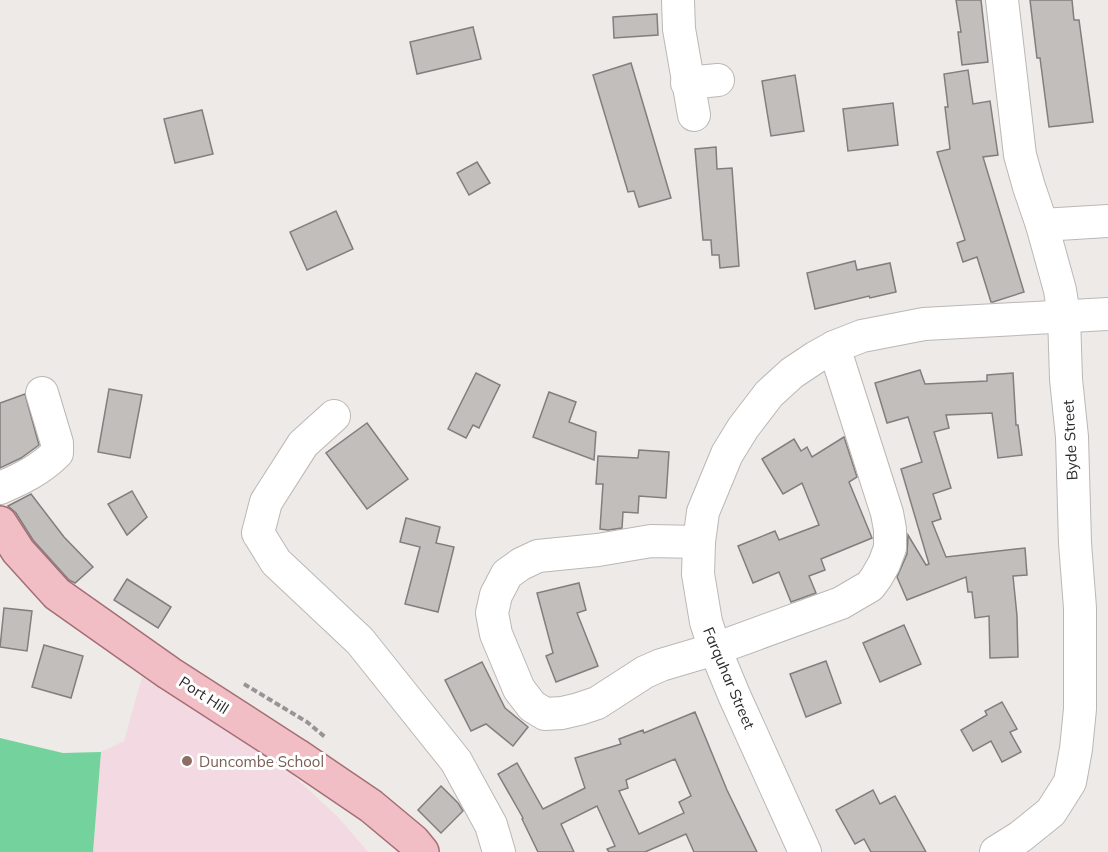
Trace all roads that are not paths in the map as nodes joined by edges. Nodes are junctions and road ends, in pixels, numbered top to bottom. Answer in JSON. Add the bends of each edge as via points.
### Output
{"nodes":[{"id":1,"x":678,"y":0,"type":"edge"},
{"id":2,"x":1002,"y":0,"type":"edge"},
{"id":3,"x":694,"y":115,"type":"dead end"},
{"id":4,"x":1108,"y":221,"type":"edge"},
{"id":5,"x":1042,"y":225,"type":"junction"},
{"id":6,"x":1108,"y":314,"type":"edge"},
{"id":7,"x":1064,"y":316,"type":"junction"},
{"id":8,"x":834,"y":347,"type":"junction"},
{"id":9,"x":42,"y":393,"type":"dead end"},
{"id":10,"x":334,"y":416,"type":"dead end"},
{"id":11,"x":0,"y":488,"type":"edge"},
{"id":12,"x":0,"y":523,"type":"edge"},
{"id":13,"x":699,"y":542,"type":"junction"},
{"id":14,"x":714,"y":649,"type":"junction"},
{"id":15,"x":422,"y":852,"type":"edge"},
{"id":16,"x":499,"y":852,"type":"edge"},
{"id":17,"x":806,"y":852,"type":"edge"},
{"id":18,"x":996,"y":852,"type":"edge"}],
"edges":[{"from":1,"to":3,"type":"street","via":[[678,29],[703,82]]},
{"from":2,"to":5,"type":"street","name":"Byde Street","via":[[1020,155]]},
{"from":4,"to":5,"type":"street"},
{"from":5,"to":7,"type":"street","name":"Byde Street"},
{"from":6,"to":7,"type":"street","name":"Farquhar Street"},
{"from":7,"to":8,"type":"street","name":"Farquhar Street","via":[[924,324],[862,336]]},
{"from":7,"to":18,"type":"street","name":"Byde Street","via":[[1080,608],[1076,749],[1070,782],[1051,812]]},
{"from":8,"to":13,"type":"street","name":"Farquhar Street","via":[[784,380],[743,428],[727,454],[703,512]]},
{"from":8,"to":14,"type":"street","via":[[887,513],[890,548],[884,564],[870,586],[841,603]]},
{"from":9,"to":11,"type":"street","via":[[57,453],[27,476]]},
{"from":10,"to":16,"type":"street","via":[[303,444],[266,502],[258,533],[276,562],[360,641],[456,761],[491,825]]},
{"from":12,"to":15,"type":"main road","name":"Port Hill","via":[[18,551],[57,594],[371,806]]},
{"from":13,"to":14,"type":"street","name":"Farquhar Street","via":[[701,598]]},
{"from":13,"to":14,"type":"street","via":[[651,541],[538,556],[507,574],[492,613],[496,634],[519,689],[532,706],[545,714],[588,706],[645,672]]},
{"from":14,"to":17,"type":"street","name":"Farquhar Street"}]}
